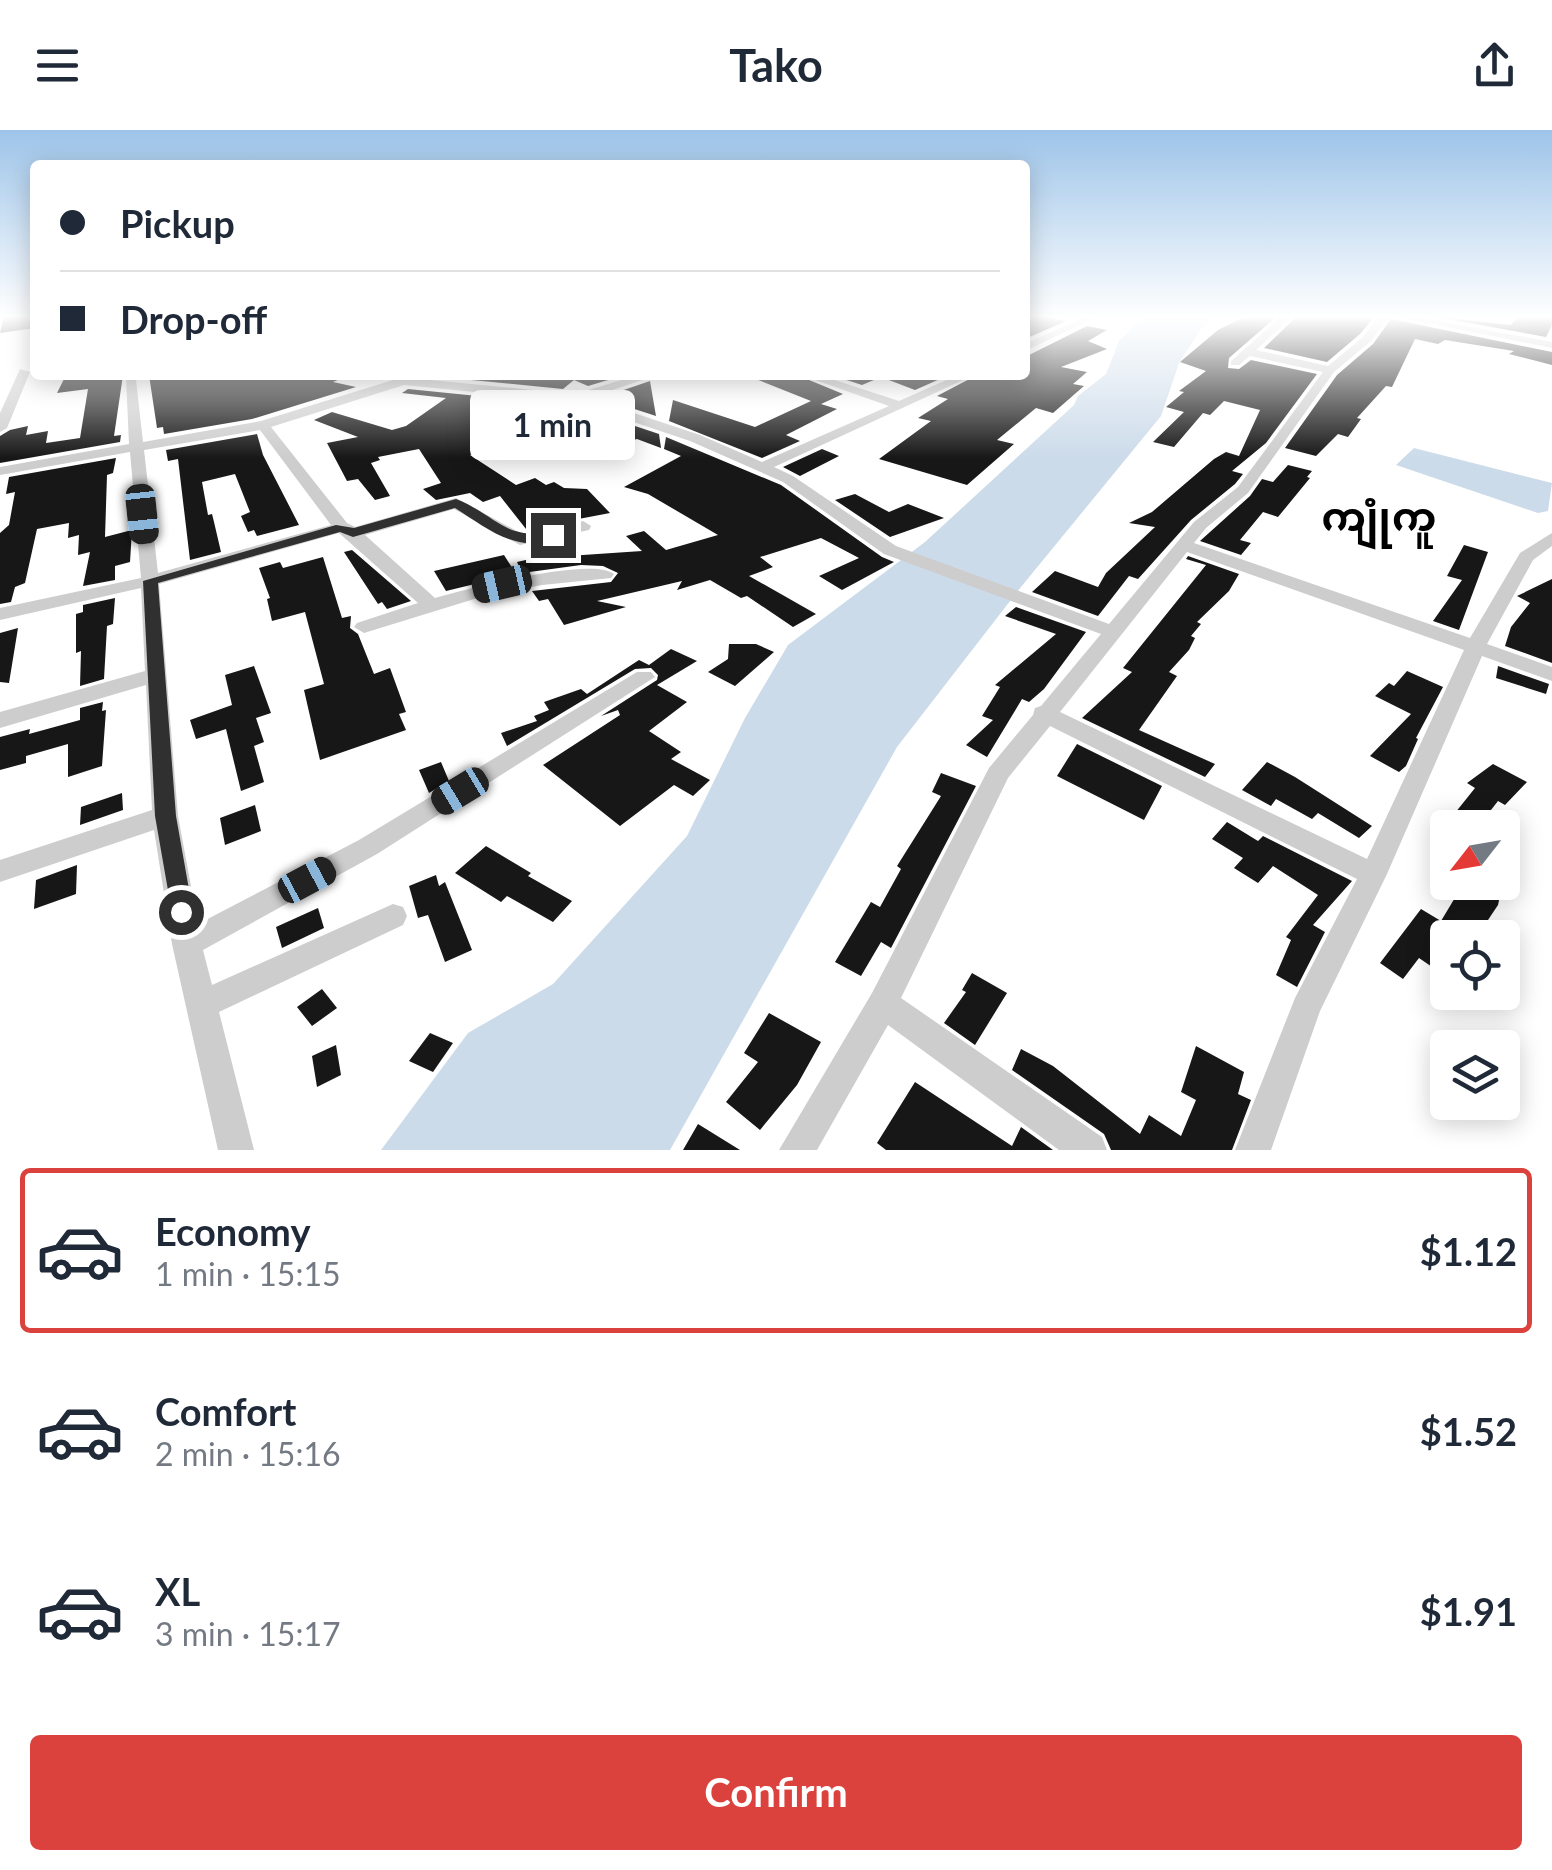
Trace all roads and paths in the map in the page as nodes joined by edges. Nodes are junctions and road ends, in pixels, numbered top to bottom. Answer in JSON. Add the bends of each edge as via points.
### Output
{"nodes":[{"id":1,"x":1301,"y":364,"type":"edge"},
{"id":2,"x":1338,"y":364,"type":"edge"},
{"id":3,"x":1330,"y":370,"type":"junction"},
{"id":4,"x":24,"y":372,"type":"dead end"},
{"id":5,"x":130,"y":380,"type":"dead end"},
{"id":6,"x":407,"y":380,"type":"edge"},
{"id":7,"x":635,"y":380,"type":"edge"},
{"id":8,"x":821,"y":380,"type":"edge"},
{"id":9,"x":957,"y":380,"type":"edge"},
{"id":10,"x":404,"y":381,"type":"junction"},
{"id":11,"x":576,"y":398,"type":"junction"},
{"id":12,"x":902,"y":406,"type":"junction"},
{"id":13,"x":262,"y":425,"type":"junction"},
{"id":14,"x":0,"y":428,"type":"edge"},
{"id":15,"x":135,"y":448,"type":"junction"},
{"id":16,"x":765,"y":466,"type":"junction"},
{"id":17,"x":0,"y":471,"type":"edge"},
{"id":18,"x":583,"y":526,"type":"dead end"},
{"id":19,"x":347,"y":530,"type":"junction"},
{"id":20,"x":1552,"y":538,"type":"edge"},
{"id":21,"x":1184,"y":545,"type":"junction"},
{"id":22,"x":604,"y":574,"type":"dead end"},
{"id":23,"x":150,"y":581,"type":"junction"},
{"id":24,"x":431,"y":604,"type":"junction"},
{"id":25,"x":0,"y":614,"type":"edge"},
{"id":26,"x":364,"y":627,"type":"dead end"},
{"id":27,"x":1114,"y":632,"type":"junction"},
{"id":28,"x":1476,"y":648,"type":"junction"},
{"id":29,"x":1552,"y":674,"type":"edge"},
{"id":30,"x":156,"y":675,"type":"junction"},
{"id":31,"x":644,"y":677,"type":"dead end"},
{"id":32,"x":1044,"y":713,"type":"junction"},
{"id":33,"x":0,"y":720,"type":"edge"},
{"id":34,"x":165,"y":816,"type":"junction"},
{"id":35,"x":0,"y":871,"type":"edge"},
{"id":36,"x":1373,"y":874,"type":"junction"},
{"id":37,"x":393,"y":916,"type":"dead end"},
{"id":38,"x":187,"y":944,"type":"junction"},
{"id":39,"x":883,"y":1003,"type":"junction"},
{"id":40,"x":202,"y":1005,"type":"junction"},
{"id":41,"x":236,"y":1150,"type":"edge"},
{"id":42,"x":798,"y":1150,"type":"edge"},
{"id":43,"x":1090,"y":1150,"type":"edge"},
{"id":44,"x":1253,"y":1150,"type":"edge"}],
"edges":[{"from":1,"to":3,"type":"street"},
{"from":2,"to":3,"type":"street"},
{"from":3,"to":21,"type":"street","via":[[1243,490]]},
{"from":4,"to":14,"type":"street"},
{"from":5,"to":15,"type":"street"},
{"from":6,"to":10,"type":"street"},
{"from":7,"to":11,"type":"street"},
{"from":8,"to":12,"type":"street"},
{"from":9,"to":12,"type":"street"},
{"from":10,"to":11,"type":"street"},
{"from":10,"to":13,"type":"street"},
{"from":11,"to":16,"type":"street"},
{"from":12,"to":16,"type":"street"},
{"from":13,"to":15,"type":"street"},
{"from":13,"to":19,"type":"street"},
{"from":15,"to":17,"type":"street"},
{"from":15,"to":23,"type":"street"},
{"from":16,"to":27,"type":"street","via":[[890,550]]},
{"from":18,"to":19,"type":"street","via":[[520,540],[456,503]]},
{"from":19,"to":23,"type":"street"},
{"from":19,"to":24,"type":"street"},
{"from":20,"to":28,"type":"street","via":[[1526,557]]},
{"from":21,"to":27,"type":"street"},
{"from":21,"to":28,"type":"street"},
{"from":22,"to":24,"type":"street","via":[[528,579]]},
{"from":23,"to":25,"type":"street"},
{"from":23,"to":30,"type":"street"},
{"from":24,"to":26,"type":"street"},
{"from":27,"to":32,"type":"street"},
{"from":28,"to":29,"type":"street"},
{"from":28,"to":36,"type":"street"},
{"from":30,"to":33,"type":"street"},
{"from":30,"to":34,"type":"street"},
{"from":31,"to":38,"type":"street","via":[[368,847]]},
{"from":32,"to":36,"type":"street"},
{"from":32,"to":39,"type":"street","via":[[998,774]]},
{"from":34,"to":35,"type":"street"},
{"from":34,"to":38,"type":"street"},
{"from":36,"to":44,"type":"street","via":[[1306,1008]]},
{"from":37,"to":40,"type":"street"},
{"from":38,"to":40,"type":"street"},
{"from":39,"to":42,"type":"street"},
{"from":39,"to":43,"type":"street"},
{"from":40,"to":41,"type":"street"}]}
